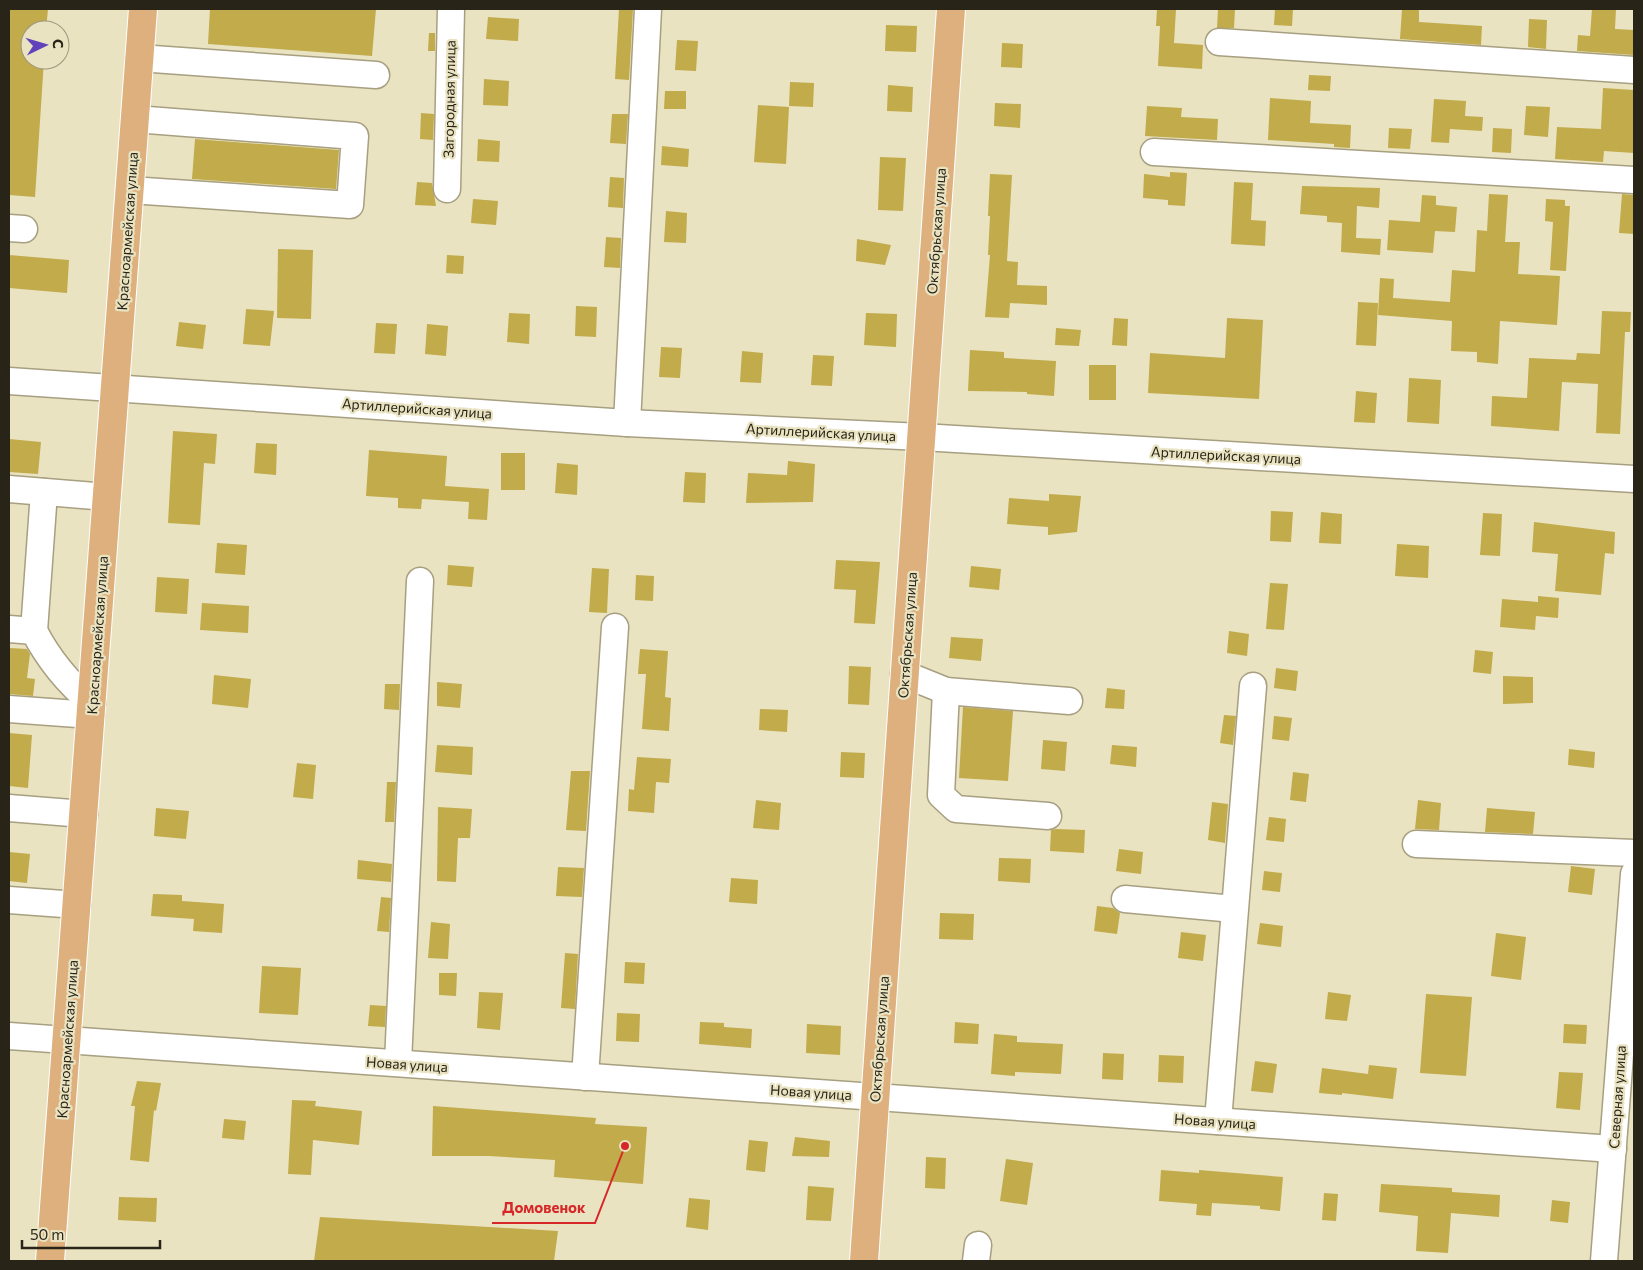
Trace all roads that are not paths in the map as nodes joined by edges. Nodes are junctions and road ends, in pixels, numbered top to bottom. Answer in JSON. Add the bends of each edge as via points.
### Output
{"nodes":[{"id":1,"x":143,"y":9,"type":"edge"},
{"id":2,"x":451,"y":9,"type":"edge"},
{"id":3,"x":648,"y":9,"type":"edge"},
{"id":4,"x":951,"y":9,"type":"edge"},
{"id":5,"x":1219,"y":42,"type":"dead end"},
{"id":6,"x":140,"y":58,"type":"junction"},
{"id":7,"x":1634,"y":70,"type":"edge"},
{"id":8,"x":376,"y":75,"type":"dead end"},
{"id":9,"x":135,"y":118,"type":"junction"},
{"id":10,"x":1154,"y":152,"type":"dead end"},
{"id":11,"x":1634,"y":180,"type":"edge"},
{"id":12,"x":447,"y":189,"type":"dead end"},
{"id":13,"x":130,"y":190,"type":"junction"},
{"id":14,"x":9,"y":381,"type":"edge"},
{"id":15,"x":115,"y":388,"type":"junction"},
{"id":16,"x":627,"y":422,"type":"junction"},
{"id":17,"x":922,"y":437,"type":"junction"},
{"id":18,"x":1634,"y":479,"type":"edge"},
{"id":19,"x":9,"y":489,"type":"edge"},
{"id":20,"x":44,"y":492,"type":"junction"},
{"id":21,"x":107,"y":497,"type":"junction"},
{"id":22,"x":420,"y":581,"type":"dead end"},
{"id":23,"x":615,"y":627,"type":"dead end"},
{"id":24,"x":9,"y":629,"type":"edge"},
{"id":25,"x":34,"y":630,"type":"junction"},
{"id":26,"x":904,"y":674,"type":"junction"},
{"id":27,"x":1253,"y":686,"type":"dead end"},
{"id":28,"x":946,"y":692,"type":"junction"},
{"id":29,"x":1069,"y":701,"type":"dead end"},
{"id":30,"x":9,"y":709,"type":"edge"},
{"id":31,"x":92,"y":709,"type":"junction"},
{"id":32,"x":9,"y":808,"type":"edge"},
{"id":33,"x":84,"y":814,"type":"junction"},
{"id":34,"x":1048,"y":816,"type":"dead end"},
{"id":35,"x":1416,"y":844,"type":"dead end"},
{"id":36,"x":1634,"y":853,"type":"edge"},
{"id":37,"x":1634,"y":874,"type":"edge"},
{"id":38,"x":1125,"y":899,"type":"dead end"},
{"id":39,"x":9,"y":900,"type":"edge"},
{"id":40,"x":77,"y":905,"type":"junction"},
{"id":41,"x":1234,"y":909,"type":"junction"},
{"id":42,"x":1630,"y":989,"type":"edge"},
{"id":43,"x":9,"y":1036,"type":"edge"},
{"id":44,"x":66,"y":1040,"type":"junction"},
{"id":45,"x":398,"y":1063,"type":"junction"},
{"id":46,"x":584,"y":1076,"type":"junction"},
{"id":47,"x":875,"y":1097,"type":"junction"},
{"id":48,"x":1218,"y":1121,"type":"junction"},
{"id":49,"x":1613,"y":1149,"type":"junction"},
{"id":50,"x":50,"y":1261,"type":"edge"},
{"id":51,"x":864,"y":1261,"type":"edge"},
{"id":52,"x":1604,"y":1261,"type":"edge"}],
"edges":[{"from":1,"to":6,"type":"main road","name":"Красноармейская улица"},
{"from":2,"to":12,"type":"street","name":"Загородная улица"},
{"from":3,"to":16,"type":"street"},
{"from":4,"to":17,"type":"main road","name":"Октябрьская улица"},
{"from":5,"to":7,"type":"street"},
{"from":6,"to":8,"type":"street"},
{"from":6,"to":9,"type":"main road","name":"Красноармейская улица"},
{"from":9,"to":13,"type":"main road","name":"Красноармейская улица"},
{"from":9,"to":13,"type":"street","via":[[355,136],[350,205]]},
{"from":10,"to":11,"type":"street"},
{"from":13,"to":15,"type":"main road","name":"Красноармейская улица"},
{"from":14,"to":15,"type":"street","name":"Артиллерийская улица"},
{"from":15,"to":16,"type":"street","name":"Артиллерийская улица"},
{"from":15,"to":21,"type":"main road","name":"Красноармейская улица"},
{"from":16,"to":17,"type":"street","name":"Артиллерийская улица"},
{"from":17,"to":18,"type":"street","name":"Артиллерийская улица"},
{"from":17,"to":26,"type":"main road","name":"Октябрьская улица"},
{"from":19,"to":20,"type":"street"},
{"from":20,"to":21,"type":"street"},
{"from":20,"to":25,"type":"street"},
{"from":21,"to":31,"type":"main road","name":"Красноармейская улица"},
{"from":22,"to":45,"type":"street"},
{"from":23,"to":46,"type":"street"},
{"from":24,"to":25,"type":"street"},
{"from":25,"to":31,"type":"street","via":[[57,668]]},
{"from":26,"to":28,"type":"street"},
{"from":26,"to":47,"type":"main road","name":"Октябрьская улица"},
{"from":27,"to":41,"type":"street"},
{"from":28,"to":29,"type":"street"},
{"from":28,"to":34,"type":"street","via":[[941,795],[956,808]]},
{"from":30,"to":31,"type":"street"},
{"from":31,"to":33,"type":"main road","name":"Красноармейская улица"},
{"from":32,"to":33,"type":"street"},
{"from":33,"to":40,"type":"main road","name":"Красноармейская улица"},
{"from":35,"to":36,"type":"street"},
{"from":37,"to":42,"type":"street","name":"Северная улица"},
{"from":38,"to":41,"type":"street"},
{"from":39,"to":40,"type":"street"},
{"from":40,"to":44,"type":"main road","name":"Красноармейская улица"},
{"from":41,"to":48,"type":"street"},
{"from":42,"to":49,"type":"street","name":"Северная улица"},
{"from":43,"to":44,"type":"street","name":"Новая улица"},
{"from":44,"to":45,"type":"street","name":"Новая улица"},
{"from":44,"to":50,"type":"main road","name":"Красноармейская улица"},
{"from":45,"to":46,"type":"street","name":"Новая улица"},
{"from":46,"to":47,"type":"street","name":"Новая улица"},
{"from":47,"to":48,"type":"street","name":"Новая улица"},
{"from":47,"to":51,"type":"main road","name":"Октябрьская улица"},
{"from":48,"to":49,"type":"street","name":"Новая улица"},
{"from":49,"to":52,"type":"street","name":"Северная улица"}]}
